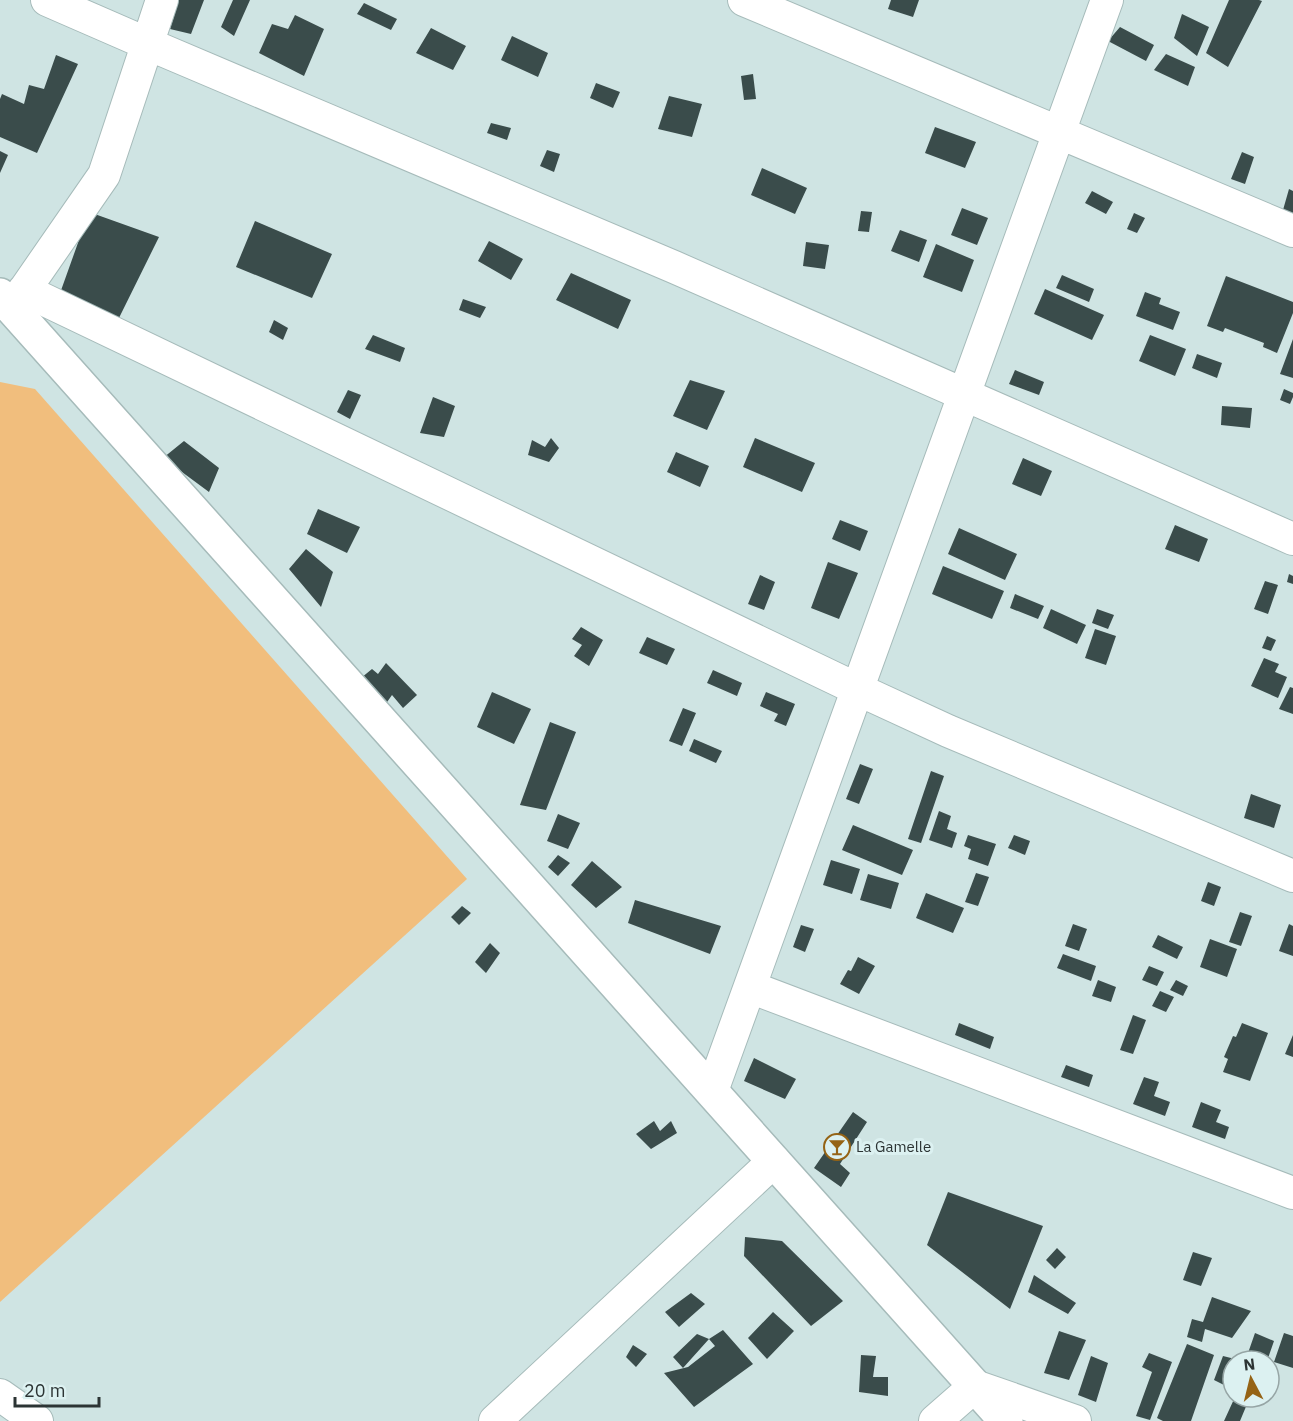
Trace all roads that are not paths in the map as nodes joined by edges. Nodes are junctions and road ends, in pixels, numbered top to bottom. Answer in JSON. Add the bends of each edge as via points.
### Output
{"nodes":[{"id":1,"x":47,"y":0,"type":"edge"},
{"id":2,"x":162,"y":0,"type":"edge"},
{"id":3,"x":744,"y":0,"type":"edge"},
{"id":4,"x":1107,"y":0,"type":"edge"},
{"id":5,"x":148,"y":44,"type":"junction"},
{"id":6,"x":1059,"y":133,"type":"junction"},
{"id":7,"x":1293,"y":231,"type":"edge"},
{"id":8,"x":9,"y":303,"type":"edge"},
{"id":9,"x":964,"y":394,"type":"junction"},
{"id":10,"x":1293,"y":539,"type":"edge"},
{"id":11,"x":857,"y":689,"type":"junction"},
{"id":12,"x":1293,"y":876,"type":"edge"},
{"id":13,"x":750,"y":987,"type":"junction"},
{"id":14,"x":712,"y":1091,"type":"junction"},
{"id":15,"x":774,"y":1161,"type":"junction"},
{"id":16,"x":1293,"y":1193,"type":"edge"},
{"id":17,"x":975,"y":1386,"type":"junction"},
{"id":18,"x":0,"y":1395,"type":"edge"},
{"id":19,"x":37,"y":1421,"type":"edge"},
{"id":20,"x":495,"y":1421,"type":"edge"},
{"id":21,"x":935,"y":1421,"type":"edge"},
{"id":22,"x":1006,"y":1421,"type":"edge"},
{"id":23,"x":1075,"y":1421,"type":"edge"}],
"edges":[{"from":1,"to":5,"type":"street"},
{"from":2,"to":5,"type":"street"},
{"from":3,"to":6,"type":"street"},
{"from":4,"to":6,"type":"street"},
{"from":5,"to":8,"type":"street","via":[[104,175]]},
{"from":5,"to":9,"type":"street"},
{"from":6,"to":7,"type":"street"},
{"from":6,"to":9,"type":"street"},
{"from":8,"to":11,"type":"street"},
{"from":8,"to":14,"type":"main road"},
{"from":9,"to":10,"type":"street"},
{"from":9,"to":11,"type":"street"},
{"from":11,"to":12,"type":"street"},
{"from":11,"to":13,"type":"street"},
{"from":13,"to":14,"type":"street"},
{"from":13,"to":16,"type":"street"},
{"from":14,"to":15,"type":"main road"},
{"from":15,"to":17,"type":"main road"},
{"from":15,"to":20,"type":"street"},
{"from":17,"to":21,"type":"street"},
{"from":17,"to":22,"type":"main road"},
{"from":17,"to":23,"type":"street"},
{"from":18,"to":19,"type":"street"}]}
